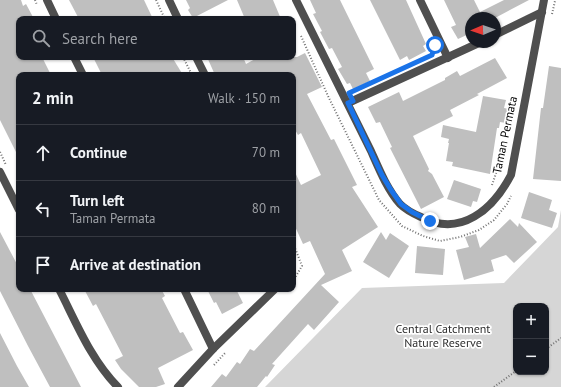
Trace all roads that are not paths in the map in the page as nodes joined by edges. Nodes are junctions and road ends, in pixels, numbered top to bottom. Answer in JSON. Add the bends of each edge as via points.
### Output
{"nodes":[{"id":1,"x":47,"y":0,"type":"edge"},
{"id":2,"x":169,"y":0,"type":"edge"},
{"id":3,"x":296,"y":0,"type":"edge"},
{"id":4,"x":420,"y":0,"type":"edge"},
{"id":5,"x":544,"y":0,"type":"edge"},
{"id":6,"x":542,"y":12,"type":"junction"},
{"id":7,"x":55,"y":16,"type":"edge"},
{"id":8,"x":177,"y":16,"type":"edge"},
{"id":9,"x":501,"y":32,"type":"edge"},
{"id":10,"x":469,"y":48,"type":"edge"},
{"id":11,"x":448,"y":58,"type":"junction"},
{"id":12,"x":76,"y":60,"type":"edge"},
{"id":13,"x":198,"y":60,"type":"edge"},
{"id":14,"x":82,"y":72,"type":"edge"},
{"id":15,"x":204,"y":72,"type":"edge"},
{"id":16,"x":348,"y":103,"type":"junction"},
{"id":17,"x":0,"y":172,"type":"edge"},
{"id":18,"x":16,"y":204,"type":"edge"},
{"id":19,"x":61,"y":292,"type":"edge"},
{"id":20,"x":185,"y":292,"type":"edge"},
{"id":21,"x":272,"y":292,"type":"edge"},
{"id":22,"x":212,"y":349,"type":"junction"},
{"id":23,"x":118,"y":387,"type":"edge"},
{"id":24,"x":178,"y":387,"type":"edge"}],
"edges":[{"from":1,"to":7,"type":"street"},
{"from":2,"to":8,"type":"street"},
{"from":3,"to":16,"type":"street","name":"Taman Permata"},
{"from":4,"to":11,"type":"street"},
{"from":5,"to":6,"type":"street","name":"Taman Permata"},
{"from":6,"to":9,"type":"street"},
{"from":6,"to":16,"type":"street","name":"Taman Permata","via":[[511,175],[495,200],[472,218],[450,224],[437,223],[424,219],[401,204],[382,175]]},
{"from":10,"to":11,"type":"street"},
{"from":11,"to":16,"type":"street"},
{"from":12,"to":14,"type":"street"},
{"from":13,"to":15,"type":"street"},
{"from":17,"to":18,"type":"street"},
{"from":19,"to":23,"type":"street","via":[[89,348]]},
{"from":20,"to":22,"type":"street"},
{"from":21,"to":22,"type":"street"},
{"from":22,"to":24,"type":"street"}]}
